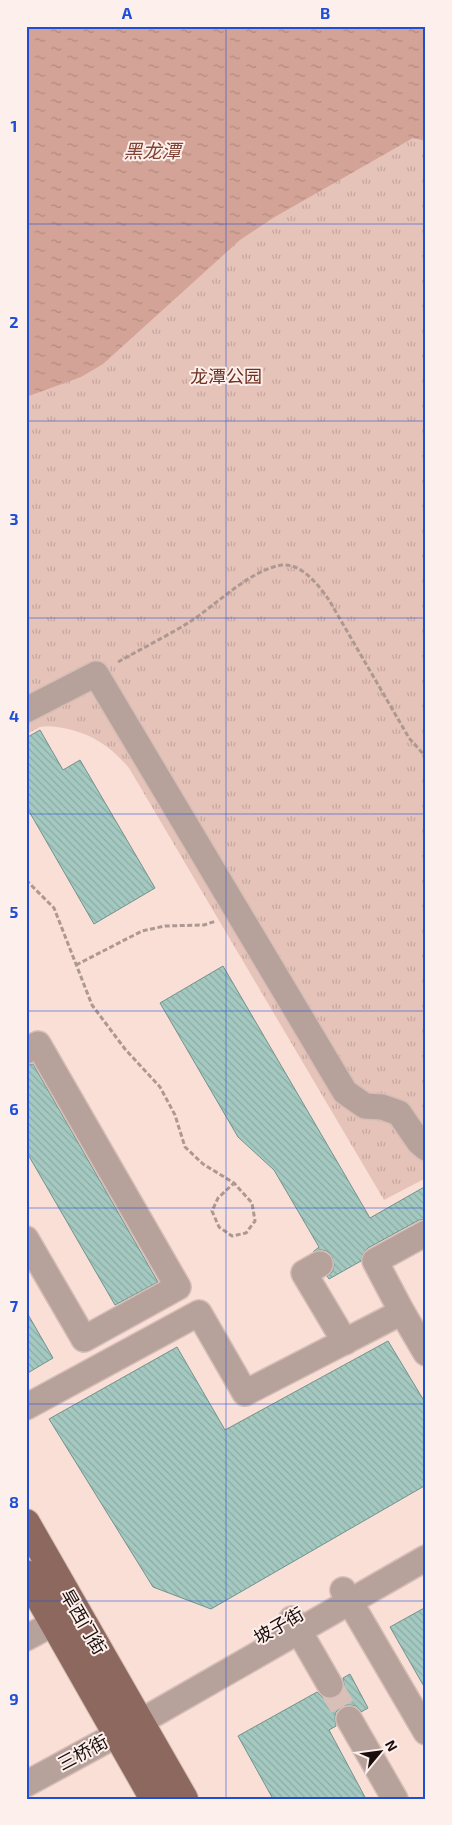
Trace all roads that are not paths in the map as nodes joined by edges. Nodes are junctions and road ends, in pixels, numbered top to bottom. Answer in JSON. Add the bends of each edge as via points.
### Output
{"nodes":[{"id":1,"x":26,"y":710,"type":"edge"},
{"id":2,"x":26,"y":1051,"type":"edge"},
{"id":3,"x":426,"y":1148,"type":"edge"},
{"id":4,"x":426,"y":1233,"type":"edge"},
{"id":5,"x":26,"y":1238,"type":"edge"},
{"id":6,"x":320,"y":1264,"type":"dead end"},
{"id":7,"x":404,"y":1316,"type":"junction"},
{"id":8,"x":345,"y":1342,"type":"junction"},
{"id":9,"x":426,"y":1353,"type":"edge"},
{"id":10,"x":26,"y":1407,"type":"edge"},
{"id":11,"x":26,"y":1523,"type":"edge"},
{"id":12,"x":426,"y":1542,"type":"edge"},
{"id":13,"x":426,"y":1558,"type":"edge"},
{"id":14,"x":26,"y":1574,"type":"edge"},
{"id":15,"x":346,"y":1596,"type":"junction"},
{"id":16,"x":54,"y":1623,"type":"junction"},
{"id":17,"x":295,"y":1625,"type":"junction"},
{"id":18,"x":26,"y":1638,"type":"edge"},
{"id":19,"x":330,"y":1685,"type":"tunnel mouth"},
{"id":20,"x":349,"y":1719,"type":"tunnel mouth"},
{"id":21,"x":125,"y":1722,"type":"junction"},
{"id":22,"x":426,"y":1732,"type":"edge"},
{"id":23,"x":26,"y":1767,"type":"edge"},
{"id":24,"x":26,"y":1784,"type":"edge"},
{"id":25,"x":154,"y":1799,"type":"edge"},
{"id":26,"x":184,"y":1799,"type":"edge"},
{"id":27,"x":394,"y":1799,"type":"edge"}],
"edges":[{"from":1,"to":3,"type":"street","via":[[96,674],[345,1092],[366,1106],[382,1106],[398,1113]]},
{"from":2,"to":5,"type":"street","via":[[38,1044],[178,1287],[84,1339]]},
{"from":4,"to":7,"type":"street","via":[[375,1262]]},
{"from":6,"to":8,"type":"street","via":[[304,1273]]},
{"from":7,"to":8,"type":"street","via":[[402,1312]]},
{"from":7,"to":9,"type":"street"},
{"from":8,"to":10,"type":"street","via":[[245,1393],[199,1313]]},
{"from":11,"to":21,"type":"main road","name":"旱西门街"},
{"from":12,"to":15,"type":"street","name":"坡子街"},
{"from":13,"to":15,"type":"street","name":"坡子街"},
{"from":14,"to":16,"type":"main road","name":"旱西门街"},
{"from":15,"to":17,"type":"street","name":"坡子街"},
{"from":15,"to":22,"type":"street"},
{"from":16,"to":18,"type":"street"},
{"from":16,"to":21,"type":"main road","name":"旱西门街"},
{"from":17,"to":19,"type":"street"},
{"from":17,"to":21,"type":"street","name":"坡子街"},
{"from":20,"to":27,"type":"street"},
{"from":21,"to":23,"type":"street","name":"三桥街"},
{"from":21,"to":24,"type":"street","name":"三桥街"},
{"from":21,"to":25,"type":"main road"},
{"from":21,"to":26,"type":"main road"}]}
